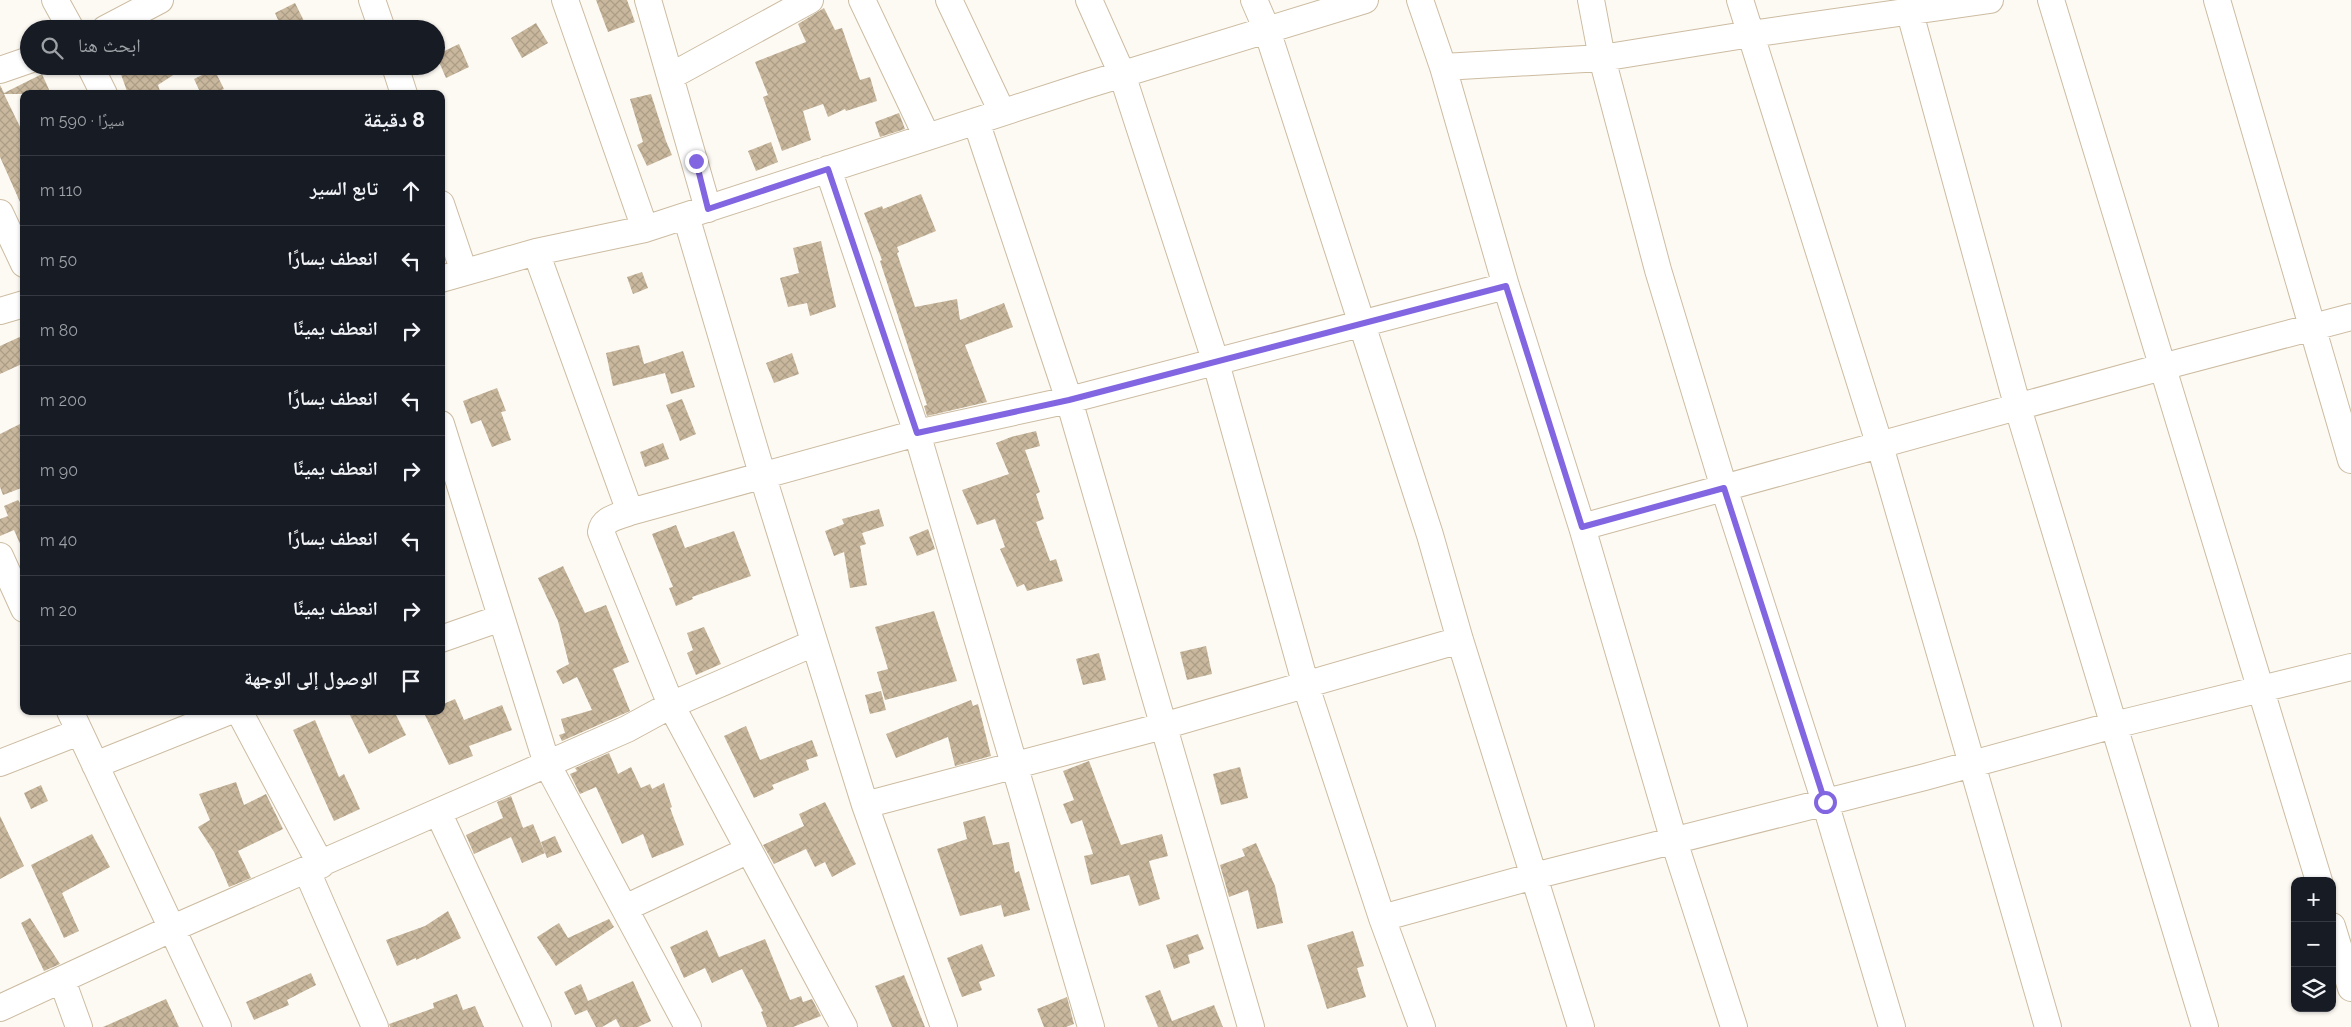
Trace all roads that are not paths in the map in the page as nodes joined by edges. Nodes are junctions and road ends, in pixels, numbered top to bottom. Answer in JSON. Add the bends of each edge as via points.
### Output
{"nodes":[{"id":1,"x":55,"y":0,"type":"edge"},
{"id":2,"x":160,"y":0,"type":"edge"},
{"id":3,"x":372,"y":0,"type":"edge"},
{"id":4,"x":565,"y":0,"type":"edge"},
{"id":5,"x":648,"y":0,"type":"edge"},
{"id":6,"x":810,"y":0,"type":"edge"},
{"id":7,"x":862,"y":0,"type":"edge"},
{"id":8,"x":949,"y":0,"type":"edge"},
{"id":9,"x":1089,"y":0,"type":"edge"},
{"id":10,"x":1254,"y":0,"type":"edge"},
{"id":11,"x":1365,"y":0,"type":"edge"},
{"id":12,"x":1420,"y":0,"type":"edge"},
{"id":13,"x":1591,"y":0,"type":"edge"},
{"id":14,"x":1740,"y":0,"type":"edge"},
{"id":15,"x":1990,"y":0,"type":"edge"},
{"id":16,"x":2051,"y":0,"type":"edge"},
{"id":17,"x":2217,"y":0,"type":"edge"},
{"id":18,"x":1910,"y":12,"type":"junction"},
{"id":19,"x":66,"y":20,"type":"edge"},
{"id":20,"x":122,"y":20,"type":"edge"},
{"id":21,"x":379,"y":20,"type":"edge"},
{"id":22,"x":1267,"y":30,"type":"junction"},
{"id":23,"x":1751,"y":34,"type":"junction"},
{"id":24,"x":1602,"y":58,"type":"junction"},
{"id":25,"x":20,"y":63,"type":"edge"},
{"id":26,"x":1442,"y":67,"type":"junction"},
{"id":27,"x":0,"y":70,"type":"edge"},
{"id":28,"x":1122,"y":74,"type":"junction"},
{"id":29,"x":94,"y":75,"type":"edge"},
{"id":30,"x":398,"y":75,"type":"edge"},
{"id":31,"x":671,"y":76,"type":"junction"},
{"id":32,"x":102,"y":90,"type":"edge"},
{"id":33,"x":403,"y":90,"type":"edge"},
{"id":34,"x":1002,"y":112,"type":"junction"},
{"id":35,"x":976,"y":121,"type":"junction"},
{"id":36,"x":927,"y":137,"type":"junction"},
{"id":37,"x":828,"y":169,"type":"junction"},
{"id":38,"x":697,"y":212,"type":"junction"},
{"id":39,"x":0,"y":213,"type":"edge"},
{"id":40,"x":445,"y":228,"type":"edge"},
{"id":41,"x":645,"y":229,"type":"junction"},
{"id":42,"x":536,"y":252,"type":"junction"},
{"id":43,"x":20,"y":256,"type":"edge"},
{"id":44,"x":453,"y":276,"type":"edge"},
{"id":45,"x":1506,"y":286,"type":"junction"},
{"id":46,"x":20,"y":305,"type":"edge"},
{"id":47,"x":0,"y":310,"type":"edge"},
{"id":48,"x":2351,"y":317,"type":"edge"},
{"id":49,"x":1361,"y":323,"type":"junction"},
{"id":50,"x":2312,"y":327,"type":"junction"},
{"id":51,"x":1216,"y":363,"type":"junction"},
{"id":52,"x":2162,"y":367,"type":"junction"},
{"id":53,"x":1069,"y":400,"type":"junction"},
{"id":54,"x":2018,"y":408,"type":"junction"},
{"id":55,"x":917,"y":433,"type":"junction"},
{"id":56,"x":445,"y":441,"type":"edge"},
{"id":57,"x":1880,"y":446,"type":"junction"},
{"id":58,"x":2351,"y":460,"type":"edge"},
{"id":59,"x":763,"y":477,"type":"junction"},
{"id":60,"x":1724,"y":488,"type":"junction"},
{"id":61,"x":630,"y":512,"type":"junction"},
{"id":62,"x":1582,"y":527,"type":"junction"},
{"id":63,"x":0,"y":556,"type":"edge"},
{"id":64,"x":20,"y":600,"type":"edge"},
{"id":65,"x":501,"y":618,"type":"junction"},
{"id":66,"x":445,"y":637,"type":"edge"},
{"id":67,"x":1460,"y":640,"type":"junction"},
{"id":68,"x":814,"y":643,"type":"junction"},
{"id":69,"x":2351,"y":667,"type":"edge"},
{"id":70,"x":1306,"y":686,"type":"junction"},
{"id":71,"x":2261,"y":689,"type":"junction"},
{"id":72,"x":671,"y":706,"type":"junction"},
{"id":73,"x":220,"y":715,"type":"edge"},
{"id":74,"x":242,"y":715,"type":"edge"},
{"id":75,"x":75,"y":722,"type":"edge"},
{"id":76,"x":2114,"y":725,"type":"junction"},
{"id":77,"x":1163,"y":726,"type":"junction"},
{"id":78,"x":0,"y":763,"type":"edge"},
{"id":79,"x":547,"y":764,"type":"junction"},
{"id":80,"x":95,"y":765,"type":"junction"},
{"id":81,"x":1972,"y":765,"type":"junction"},
{"id":82,"x":1014,"y":767,"type":"junction"},
{"id":83,"x":1825,"y":802,"type":"junction"},
{"id":84,"x":865,"y":806,"type":"junction"},
{"id":85,"x":438,"y":812,"type":"junction"},
{"id":86,"x":1674,"y":841,"type":"junction"},
{"id":87,"x":749,"y":850,"type":"junction"},
{"id":88,"x":314,"y":868,"type":"junction"},
{"id":89,"x":1534,"y":876,"type":"junction"},
{"id":90,"x":2318,"y":877,"type":"edge"},
{"id":91,"x":625,"y":908,"type":"junction"},
{"id":92,"x":1382,"y":918,"type":"junction"},
{"id":93,"x":173,"y":928,"type":"junction"},
{"id":94,"x":2336,"y":939,"type":"edge"},
{"id":95,"x":62,"y":980,"type":"junction"},
{"id":96,"x":2351,"y":988,"type":"edge"},
{"id":97,"x":0,"y":1008,"type":"edge"},
{"id":98,"x":79,"y":1027,"type":"edge"},
{"id":99,"x":218,"y":1027,"type":"edge"},
{"id":100,"x":376,"y":1027,"type":"edge"},
{"id":101,"x":538,"y":1027,"type":"edge"},
{"id":102,"x":688,"y":1027,"type":"edge"},
{"id":103,"x":844,"y":1027,"type":"edge"},
{"id":104,"x":944,"y":1027,"type":"edge"},
{"id":105,"x":1091,"y":1027,"type":"edge"},
{"id":106,"x":1252,"y":1027,"type":"edge"},
{"id":107,"x":1422,"y":1027,"type":"edge"},
{"id":108,"x":1581,"y":1027,"type":"edge"},
{"id":109,"x":1734,"y":1027,"type":"edge"},
{"id":110,"x":1892,"y":1027,"type":"edge"},
{"id":111,"x":2048,"y":1027,"type":"edge"},
{"id":112,"x":2205,"y":1027,"type":"edge"}],
"edges":[{"from":1,"to":19,"type":"street"},
{"from":2,"to":20,"type":"street"},
{"from":3,"to":21,"type":"street"},
{"from":4,"to":41,"type":"street"},
{"from":5,"to":31,"type":"street"},
{"from":6,"to":31,"type":"street"},
{"from":7,"to":36,"type":"street"},
{"from":8,"to":34,"type":"street"},
{"from":9,"to":28,"type":"street"},
{"from":10,"to":22,"type":"street"},
{"from":11,"to":22,"type":"street"},
{"from":12,"to":26,"type":"street"},
{"from":13,"to":24,"type":"street"},
{"from":14,"to":23,"type":"street"},
{"from":15,"to":18,"type":"street"},
{"from":16,"to":52,"type":"street"},
{"from":17,"to":50,"type":"street"},
{"from":18,"to":23,"type":"street"},
{"from":18,"to":54,"type":"street"},
{"from":22,"to":28,"type":"street"},
{"from":22,"to":49,"type":"street"},
{"from":23,"to":24,"type":"street"},
{"from":23,"to":57,"type":"street"},
{"from":24,"to":26,"type":"street"},
{"from":24,"to":60,"type":"street","via":[[1658,270]]},
{"from":25,"to":27,"type":"street"},
{"from":26,"to":45,"type":"street"},
{"from":28,"to":34,"type":"street"},
{"from":28,"to":51,"type":"street"},
{"from":29,"to":32,"type":"street"},
{"from":30,"to":33,"type":"street"},
{"from":31,"to":38,"type":"street"},
{"from":34,"to":35,"type":"street"},
{"from":35,"to":36,"type":"street"},
{"from":35,"to":53,"type":"street"},
{"from":36,"to":37,"type":"street"},
{"from":37,"to":38,"type":"street"},
{"from":37,"to":55,"type":"street"},
{"from":38,"to":41,"type":"street"},
{"from":38,"to":59,"type":"street"},
{"from":39,"to":43,"type":"street"},
{"from":40,"to":44,"type":"street"},
{"from":41,"to":42,"type":"street"},
{"from":42,"to":44,"type":"street"},
{"from":42,"to":61,"type":"street"},
{"from":45,"to":49,"type":"street"},
{"from":45,"to":62,"type":"street"},
{"from":46,"to":47,"type":"street"},
{"from":48,"to":50,"type":"street"},
{"from":49,"to":51,"type":"street"},
{"from":49,"to":67,"type":"street","via":[[1430,535]]},
{"from":50,"to":52,"type":"street"},
{"from":50,"to":58,"type":"street"},
{"from":51,"to":53,"type":"street"},
{"from":51,"to":70,"type":"street"},
{"from":52,"to":54,"type":"street"},
{"from":52,"to":71,"type":"street"},
{"from":53,"to":55,"type":"street"},
{"from":53,"to":77,"type":"street"},
{"from":54,"to":57,"type":"street"},
{"from":54,"to":76,"type":"street"},
{"from":55,"to":59,"type":"street"},
{"from":55,"to":82,"type":"street"},
{"from":56,"to":65,"type":"street"},
{"from":57,"to":60,"type":"street"},
{"from":57,"to":81,"type":"street"},
{"from":59,"to":61,"type":"street"},
{"from":59,"to":68,"type":"street"},
{"from":60,"to":62,"type":"street"},
{"from":60,"to":83,"type":"street"},
{"from":61,"to":72,"type":"street","via":[[606,521],[600,532]]},
{"from":62,"to":86,"type":"street"},
{"from":63,"to":64,"type":"street"},
{"from":65,"to":66,"type":"street"},
{"from":65,"to":79,"type":"street"},
{"from":67,"to":70,"type":"street"},
{"from":67,"to":89,"type":"street"},
{"from":68,"to":72,"type":"street"},
{"from":68,"to":84,"type":"street"},
{"from":69,"to":71,"type":"street"},
{"from":70,"to":77,"type":"street"},
{"from":70,"to":92,"type":"street"},
{"from":71,"to":76,"type":"street"},
{"from":71,"to":90,"type":"street"},
{"from":72,"to":79,"type":"street"},
{"from":72,"to":87,"type":"street"},
{"from":73,"to":80,"type":"street"},
{"from":74,"to":88,"type":"street"},
{"from":75,"to":78,"type":"street"},
{"from":75,"to":80,"type":"street"},
{"from":76,"to":81,"type":"street"},
{"from":76,"to":112,"type":"street"},
{"from":77,"to":82,"type":"street"},
{"from":77,"to":106,"type":"street"},
{"from":79,"to":85,"type":"street"},
{"from":79,"to":91,"type":"street"},
{"from":80,"to":93,"type":"street"},
{"from":81,"to":83,"type":"street"},
{"from":81,"to":111,"type":"street"},
{"from":82,"to":84,"type":"street"},
{"from":82,"to":105,"type":"street"},
{"from":83,"to":86,"type":"street"},
{"from":83,"to":110,"type":"street"},
{"from":84,"to":104,"type":"street"},
{"from":85,"to":88,"type":"street"},
{"from":85,"to":101,"type":"street"},
{"from":86,"to":89,"type":"street"},
{"from":86,"to":109,"type":"street"},
{"from":87,"to":91,"type":"street"},
{"from":87,"to":103,"type":"street"},
{"from":88,"to":93,"type":"street"},
{"from":88,"to":100,"type":"street"},
{"from":89,"to":92,"type":"street"},
{"from":89,"to":108,"type":"street"},
{"from":91,"to":102,"type":"street"},
{"from":92,"to":107,"type":"street"},
{"from":93,"to":95,"type":"street"},
{"from":93,"to":99,"type":"street"},
{"from":94,"to":96,"type":"street"},
{"from":95,"to":97,"type":"street"},
{"from":95,"to":98,"type":"street"}]}
